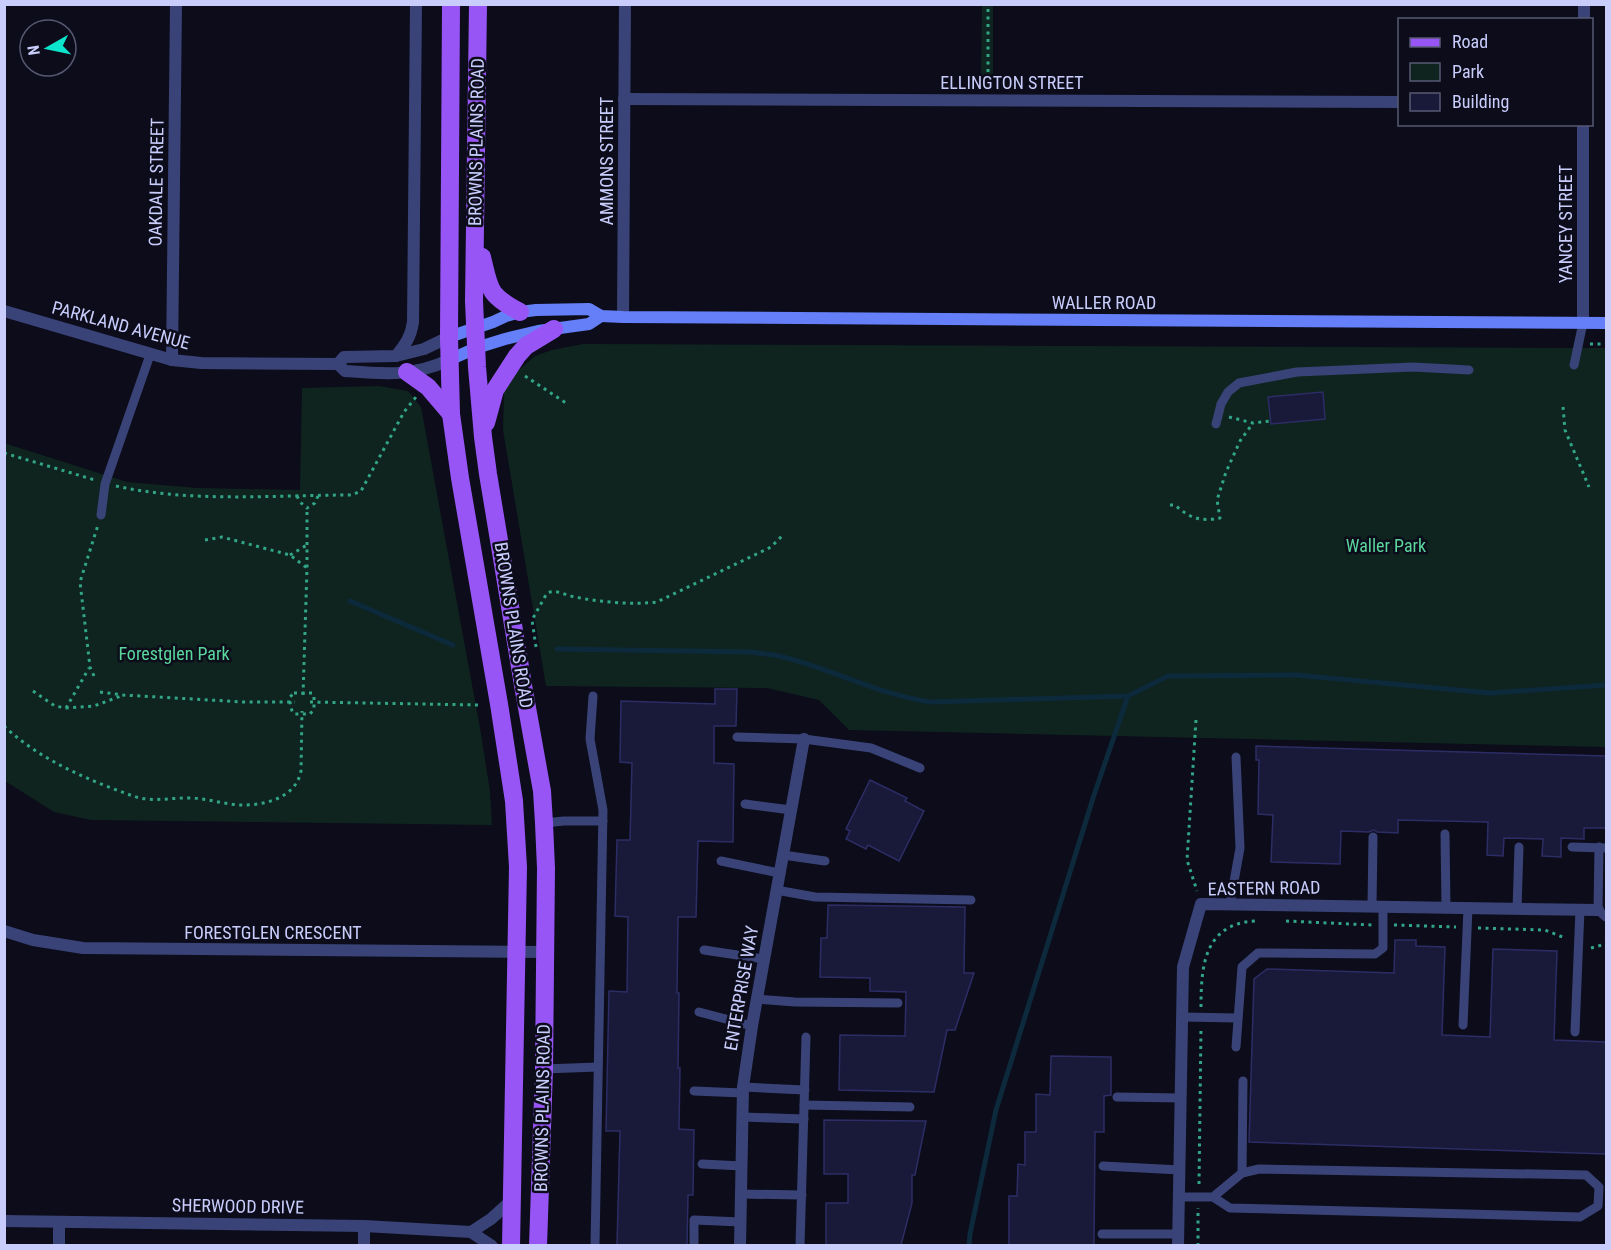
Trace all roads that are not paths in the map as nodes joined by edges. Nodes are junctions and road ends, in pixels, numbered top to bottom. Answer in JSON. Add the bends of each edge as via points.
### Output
{"nodes":[{"id":1,"x":176,"y":4,"type":"edge"},
{"id":2,"x":416,"y":4,"type":"edge"},
{"id":3,"x":451,"y":4,"type":"edge"},
{"id":4,"x":478,"y":4,"type":"edge"},
{"id":5,"x":625,"y":4,"type":"edge"},
{"id":6,"x":624,"y":99,"type":"junction"},
{"id":7,"x":1398,"y":102,"type":"edge"},
{"id":8,"x":1583,"y":126,"type":"edge"},
{"id":9,"x":475,"y":232,"type":"junction"},
{"id":10,"x":4,"y":311,"type":"edge"},
{"id":11,"x":520,"y":312,"type":"junction"},
{"id":12,"x":601,"y":316,"type":"junction"},
{"id":13,"x":623,"y":317,"type":"junction"},
{"id":14,"x":1583,"y":323,"type":"junction"},
{"id":15,"x":1606,"y":323,"type":"edge"},
{"id":16,"x":475,"y":328,"type":"junction"},
{"id":17,"x":554,"y":329,"type":"junction"},
{"id":18,"x":448,"y":337,"type":"junction"},
{"id":19,"x":476,"y":348,"type":"junction"},
{"id":20,"x":150,"y":355,"type":"junction"},
{"id":21,"x":396,"y":356,"type":"junction"},
{"id":22,"x":172,"y":360,"type":"junction"},
{"id":23,"x":449,"y":360,"type":"junction"},
{"id":24,"x":338,"y":364,"type":"junction"},
{"id":25,"x":1574,"y":365,"type":"dead end"},
{"id":26,"x":1469,"y":370,"type":"dead end"},
{"id":27,"x":407,"y":372,"type":"junction"},
{"id":28,"x":451,"y":414,"type":"junction"},
{"id":29,"x":1216,"y":424,"type":"dead end"},
{"id":30,"x":483,"y":436,"type":"junction"},
{"id":31,"x":101,"y":515,"type":"road end"},
{"id":32,"x":593,"y":696,"type":"dead end"},
{"id":33,"x":736,"y":737,"type":"dead end"},
{"id":34,"x":804,"y":739,"type":"junction"},
{"id":35,"x":1236,"y":758,"type":"dead end"},
{"id":36,"x":920,"y":768,"type":"dead end"},
{"id":37,"x":745,"y":804,"type":"dead end"},
{"id":38,"x":791,"y":810,"type":"junction"},
{"id":39,"x":603,"y":821,"type":"junction"},
{"id":40,"x":544,"y":823,"type":"junction"},
{"id":41,"x":1445,"y":834,"type":"dead end"},
{"id":42,"x":1373,"y":837,"type":"dead end"},
{"id":43,"x":1519,"y":847,"type":"dead end"},
{"id":44,"x":1572,"y":847,"type":"dead end"},
{"id":45,"x":1603,"y":848,"type":"edge"},
{"id":46,"x":783,"y":855,"type":"junction"},
{"id":47,"x":722,"y":861,"type":"dead end"},
{"id":48,"x":825,"y":861,"type":"dead end"},
{"id":49,"x":779,"y":873,"type":"junction"},
{"id":50,"x":776,"y":891,"type":"junction"},
{"id":51,"x":971,"y":900,"type":"dead end"},
{"id":52,"x":1230,"y":904,"type":"junction"},
{"id":53,"x":1378,"y":906,"type":"junction"},
{"id":54,"x":1446,"y":908,"type":"junction"},
{"id":55,"x":1468,"y":908,"type":"junction"},
{"id":56,"x":1518,"y":909,"type":"junction"},
{"id":57,"x":1580,"y":909,"type":"junction"},
{"id":58,"x":1602,"y":913,"type":"edge"},
{"id":59,"x":4,"y":931,"type":"edge"},
{"id":60,"x":704,"y":950,"type":"dead end"},
{"id":61,"x":516,"y":952,"type":"junction"},
{"id":62,"x":544,"y":952,"type":"junction"},
{"id":63,"x":764,"y":959,"type":"junction"},
{"id":64,"x":757,"y":999,"type":"junction"},
{"id":65,"x":898,"y":1003,"type":"dead end"},
{"id":66,"x":699,"y":1012,"type":"dead end"},
{"id":67,"x":1182,"y":1017,"type":"junction"},
{"id":68,"x":1237,"y":1018,"type":"junction"},
{"id":69,"x":1463,"y":1025,"type":"dead end"},
{"id":70,"x":752,"y":1026,"type":"junction"},
{"id":71,"x":1575,"y":1032,"type":"dead end"},
{"id":72,"x":806,"y":1037,"type":"dead end"},
{"id":73,"x":1236,"y":1047,"type":"dead end"},
{"id":74,"x":598,"y":1067,"type":"junction"},
{"id":75,"x":544,"y":1069,"type":"junction"},
{"id":76,"x":1243,"y":1081,"type":"dead end"},
{"id":77,"x":743,"y":1090,"type":"junction"},
{"id":78,"x":805,"y":1090,"type":"junction"},
{"id":79,"x":694,"y":1091,"type":"dead end"},
{"id":80,"x":1117,"y":1096,"type":"dead end"},
{"id":81,"x":1181,"y":1098,"type":"junction"},
{"id":82,"x":804,"y":1105,"type":"junction"},
{"id":83,"x":910,"y":1107,"type":"dead end"},
{"id":84,"x":743,"y":1118,"type":"junction"},
{"id":85,"x":804,"y":1119,"type":"junction"},
{"id":86,"x":702,"y":1164,"type":"dead end"},
{"id":87,"x":742,"y":1166,"type":"junction"},
{"id":88,"x":1102,"y":1166,"type":"dead end"},
{"id":89,"x":1180,"y":1170,"type":"junction"},
{"id":90,"x":1242,"y":1173,"type":"junction"},
{"id":91,"x":741,"y":1194,"type":"junction"},
{"id":92,"x":802,"y":1195,"type":"junction"},
{"id":93,"x":1179,"y":1197,"type":"junction"},
{"id":94,"x":1213,"y":1197,"type":"junction"},
{"id":95,"x":512,"y":1200,"type":"junction"},
{"id":96,"x":4,"y":1221,"type":"edge"},
{"id":97,"x":59,"y":1222,"type":"junction"},
{"id":98,"x":741,"y":1222,"type":"junction"},
{"id":99,"x":364,"y":1226,"type":"junction"},
{"id":100,"x":471,"y":1232,"type":"junction"},
{"id":101,"x":1102,"y":1234,"type":"dead end"},
{"id":102,"x":1178,"y":1240,"type":"edge"},
{"id":103,"x":58,"y":1245,"type":"edge"},
{"id":104,"x":364,"y":1245,"type":"edge"},
{"id":105,"x":492,"y":1245,"type":"edge"},
{"id":106,"x":511,"y":1245,"type":"edge"},
{"id":107,"x":538,"y":1245,"type":"edge"},
{"id":108,"x":595,"y":1245,"type":"edge"},
{"id":109,"x":694,"y":1245,"type":"edge"},
{"id":110,"x":740,"y":1245,"type":"edge"},
{"id":111,"x":800,"y":1245,"type":"edge"}],
"edges":[{"from":1,"to":22,"type":"street","name":"OAKDALE STREET"},
{"from":2,"to":21,"type":"street","via":[[413,322],[408,342]]},
{"from":3,"to":18,"type":"main road","name":"BROWNS PLAINS ROAD"},
{"from":4,"to":9,"type":"main road","name":"BROWNS PLAINS ROAD"},
{"from":5,"to":6,"type":"street","name":"AMMONS STREET"},
{"from":6,"to":7,"type":"street","name":"ELLINGTON STREET"},
{"from":6,"to":13,"type":"street","name":"AMMONS STREET"},
{"from":8,"to":14,"type":"street","name":"YANCEY STREET"},
{"from":9,"to":11,"type":"main road","via":[[493,293]]},
{"from":9,"to":16,"type":"main road","name":"BROWNS PLAINS ROAD"},
{"from":10,"to":20,"type":"street","name":"PARKLAND AVENUE"},
{"from":11,"to":12,"type":"street","name":"WALLER ROAD","via":[[590,309]]},
{"from":11,"to":16,"type":"street","name":"WALLER ROAD"},
{"from":12,"to":13,"type":"street","name":"WALLER ROAD"},
{"from":12,"to":17,"type":"street","name":"WALLER ROAD","via":[[589,324]]},
{"from":13,"to":14,"type":"street","name":"WALLER ROAD"},
{"from":14,"to":15,"type":"street","name":"WALLER ROAD"},
{"from":14,"to":25,"type":"lane"},
{"from":16,"to":18,"type":"street","name":"WALLER ROAD"},
{"from":16,"to":19,"type":"main road","name":"BROWNS PLAINS ROAD"},
{"from":17,"to":19,"type":"street","name":"WALLER ROAD"},
{"from":17,"to":30,"type":"main road","via":[[526,346],[510,365],[495,390]]},
{"from":18,"to":21,"type":"street","name":"PARKLAND AVENUE","via":[[424,349]]},
{"from":18,"to":23,"type":"main road","name":"BROWNS PLAINS ROAD"},
{"from":19,"to":23,"type":"street","name":"WALLER ROAD"},
{"from":19,"to":30,"type":"main road","name":"BROWNS PLAINS ROAD"},
{"from":20,"to":22,"type":"street","name":"PARKLAND AVENUE"},
{"from":20,"to":31,"type":"lane","via":[[105,483]]},
{"from":21,"to":24,"type":"street","name":"PARKLAND AVENUE","via":[[344,357]]},
{"from":22,"to":24,"type":"street","name":"PARKLAND AVENUE"},
{"from":23,"to":27,"type":"street","name":"PARKLAND AVENUE","via":[[425,370]]},
{"from":23,"to":28,"type":"main road","name":"BROWNS PLAINS ROAD"},
{"from":24,"to":27,"type":"street","name":"PARKLAND AVENUE","via":[[345,371]]},
{"from":26,"to":29,"type":"lane","via":[[1413,367],[1296,372],[1239,383],[1227,392]]},
{"from":27,"to":28,"type":"main road","via":[[428,387]]},
{"from":28,"to":61,"type":"main road","name":"BROWNS PLAINS ROAD","via":[[514,801],[518,867]]},
{"from":30,"to":40,"type":"main road","name":"BROWNS PLAINS ROAD","via":[[542,791]]},
{"from":32,"to":39,"type":"lane","via":[[590,739]]},
{"from":33,"to":34,"type":"lane"},
{"from":34,"to":36,"type":"lane","via":[[871,748]]},
{"from":34,"to":38,"type":"street","name":"ENTERPRISE WAY"},
{"from":35,"to":52,"type":"lane","via":[[1240,848]]},
{"from":37,"to":38,"type":"lane"},
{"from":38,"to":46,"type":"street","name":"ENTERPRISE WAY"},
{"from":39,"to":40,"type":"lane"},
{"from":39,"to":74,"type":"lane"},
{"from":40,"to":62,"type":"main road","name":"BROWNS PLAINS ROAD"},
{"from":41,"to":54,"type":"lane"},
{"from":42,"to":53,"type":"lane"},
{"from":43,"to":56,"type":"lane"},
{"from":44,"to":45,"type":"lane"},
{"from":45,"to":58,"type":"lane"},
{"from":46,"to":48,"type":"lane"},
{"from":46,"to":49,"type":"street","name":"ENTERPRISE WAY"},
{"from":47,"to":49,"type":"lane"},
{"from":49,"to":50,"type":"street","name":"ENTERPRISE WAY"},
{"from":50,"to":51,"type":"lane","via":[[815,897]]},
{"from":50,"to":63,"type":"street","name":"ENTERPRISE WAY"},
{"from":52,"to":53,"type":"street","name":"EASTERN ROAD"},
{"from":52,"to":67,"type":"street","name":"EASTERN ROAD","via":[[1202,904],[1183,967]]},
{"from":53,"to":54,"type":"street","name":"EASTERN ROAD"},
{"from":53,"to":68,"type":"lane","via":[[1383,948],[1375,954],[1258,952],[1242,967]]},
{"from":54,"to":55,"type":"street","name":"EASTERN ROAD"},
{"from":55,"to":56,"type":"street","name":"EASTERN ROAD"},
{"from":55,"to":69,"type":"lane"},
{"from":56,"to":57,"type":"street","name":"EASTERN ROAD"},
{"from":57,"to":58,"type":"street","name":"EASTERN ROAD"},
{"from":57,"to":71,"type":"lane"},
{"from":59,"to":61,"type":"street","name":"FORESTGLEN CRESCENT","via":[[83,948]]},
{"from":60,"to":63,"type":"lane"},
{"from":61,"to":62,"type":"street","name":"FORESTGLEN CRESCENT"},
{"from":61,"to":95,"type":"main road","name":"BROWNS PLAINS ROAD"},
{"from":62,"to":75,"type":"main road","name":"BROWNS PLAINS ROAD"},
{"from":63,"to":64,"type":"street","name":"ENTERPRISE WAY"},
{"from":64,"to":65,"type":"lane"},
{"from":64,"to":70,"type":"street","name":"ENTERPRISE WAY"},
{"from":66,"to":70,"type":"lane"},
{"from":67,"to":68,"type":"lane"},
{"from":67,"to":81,"type":"street","name":"EASTERN ROAD"},
{"from":68,"to":73,"type":"lane"},
{"from":70,"to":77,"type":"street","name":"ENTERPRISE WAY"},
{"from":72,"to":78,"type":"lane"},
{"from":74,"to":75,"type":"lane"},
{"from":74,"to":108,"type":"lane"},
{"from":75,"to":107,"type":"main road","name":"BROWNS PLAINS ROAD"},
{"from":76,"to":90,"type":"lane"},
{"from":77,"to":78,"type":"lane"},
{"from":77,"to":79,"type":"lane"},
{"from":77,"to":84,"type":"street","name":"ENTERPRISE WAY"},
{"from":78,"to":82,"type":"lane"},
{"from":80,"to":81,"type":"lane"},
{"from":81,"to":89,"type":"street","name":"EASTERN ROAD"},
{"from":82,"to":83,"type":"lane"},
{"from":82,"to":85,"type":"lane"},
{"from":84,"to":85,"type":"lane"},
{"from":84,"to":87,"type":"street","name":"ENTERPRISE WAY"},
{"from":85,"to":92,"type":"lane"},
{"from":86,"to":87,"type":"lane"},
{"from":87,"to":91,"type":"street","name":"ENTERPRISE WAY"},
{"from":88,"to":89,"type":"lane"},
{"from":89,"to":93,"type":"street","name":"EASTERN ROAD"},
{"from":90,"to":94,"type":"lane"},
{"from":90,"to":94,"type":"lane","via":[[1259,1169],[1586,1175],[1599,1187],[1598,1206],[1580,1217],[1230,1209]]},
{"from":91,"to":92,"type":"lane"},
{"from":91,"to":98,"type":"street","name":"ENTERPRISE WAY"},
{"from":92,"to":111,"type":"lane"},
{"from":93,"to":94,"type":"lane"},
{"from":93,"to":102,"type":"street","name":"EASTERN ROAD"},
{"from":95,"to":100,"type":"street"},
{"from":95,"to":106,"type":"main road","name":"BROWNS PLAINS ROAD"},
{"from":96,"to":97,"type":"street","name":"SHERWOOD DRIVE"},
{"from":97,"to":99,"type":"street","name":"SHERWOOD DRIVE"},
{"from":97,"to":103,"type":"street"},
{"from":98,"to":109,"type":"lane","via":[[694,1220]]},
{"from":98,"to":110,"type":"street","name":"ENTERPRISE WAY"},
{"from":99,"to":100,"type":"street","name":"SHERWOOD DRIVE"},
{"from":99,"to":104,"type":"street"},
{"from":100,"to":105,"type":"street","name":"SHERWOOD DRIVE"},
{"from":101,"to":102,"type":"lane"}]}
